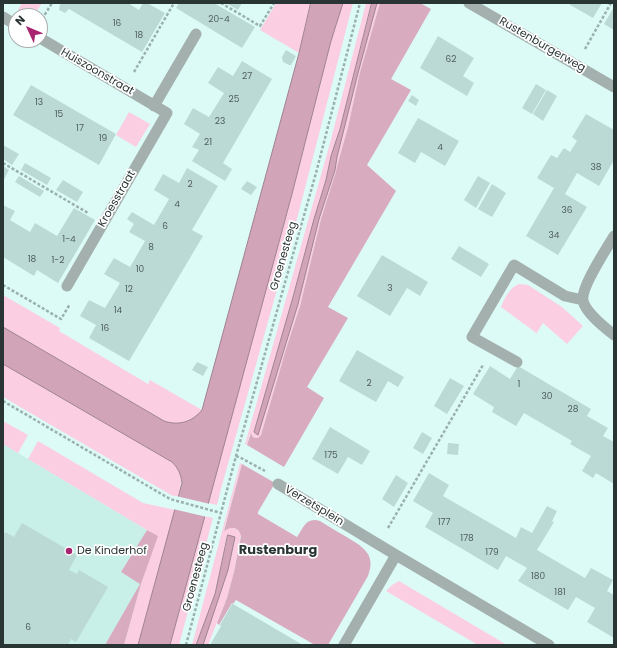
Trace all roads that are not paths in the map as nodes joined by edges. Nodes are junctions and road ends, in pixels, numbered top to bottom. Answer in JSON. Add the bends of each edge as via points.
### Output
{"nodes":[{"id":1,"x":469,"y":3,"type":"edge"},
{"id":2,"x":196,"y":34,"type":"dead end"},
{"id":3,"x":48,"y":43,"type":"edge"},
{"id":4,"x":614,"y":87,"type":"edge"},
{"id":5,"x":154,"y":106,"type":"junction"},
{"id":6,"x":167,"y":113,"type":"joint"},
{"id":7,"x":614,"y":236,"type":"edge"},
{"id":8,"x":67,"y":286,"type":"road end"},
{"id":9,"x":583,"y":300,"type":"junction"},
{"id":10,"x":614,"y":336,"type":"edge"},
{"id":11,"x":517,"y":362,"type":"dead end"},
{"id":12,"x":278,"y":484,"type":"road end"},
{"id":13,"x":396,"y":555,"type":"junction"},
{"id":14,"x":344,"y":645,"type":"edge"},
{"id":15,"x":549,"y":645,"type":"edge"}],
"edges":[{"from":1,"to":4,"type":"street","name":"Rustenburgerweg"},
{"from":2,"to":5,"type":"street"},
{"from":3,"to":5,"type":"street","name":"Huiszoonstraat"},
{"from":5,"to":6,"type":"street","name":"Huiszoonstraat"},
{"from":6,"to":8,"type":"street","name":"Kroesstraat"},
{"from":7,"to":9,"type":"street","via":[[590,277]]},
{"from":9,"to":10,"type":"street","via":[[597,321]]},
{"from":9,"to":11,"type":"street","via":[[566,296],[514,265],[472,337]]},
{"from":12,"to":13,"type":"street","name":"Verzetsplein"},
{"from":13,"to":14,"type":"street"},
{"from":13,"to":15,"type":"street","name":"Verzetsplein"}]}
